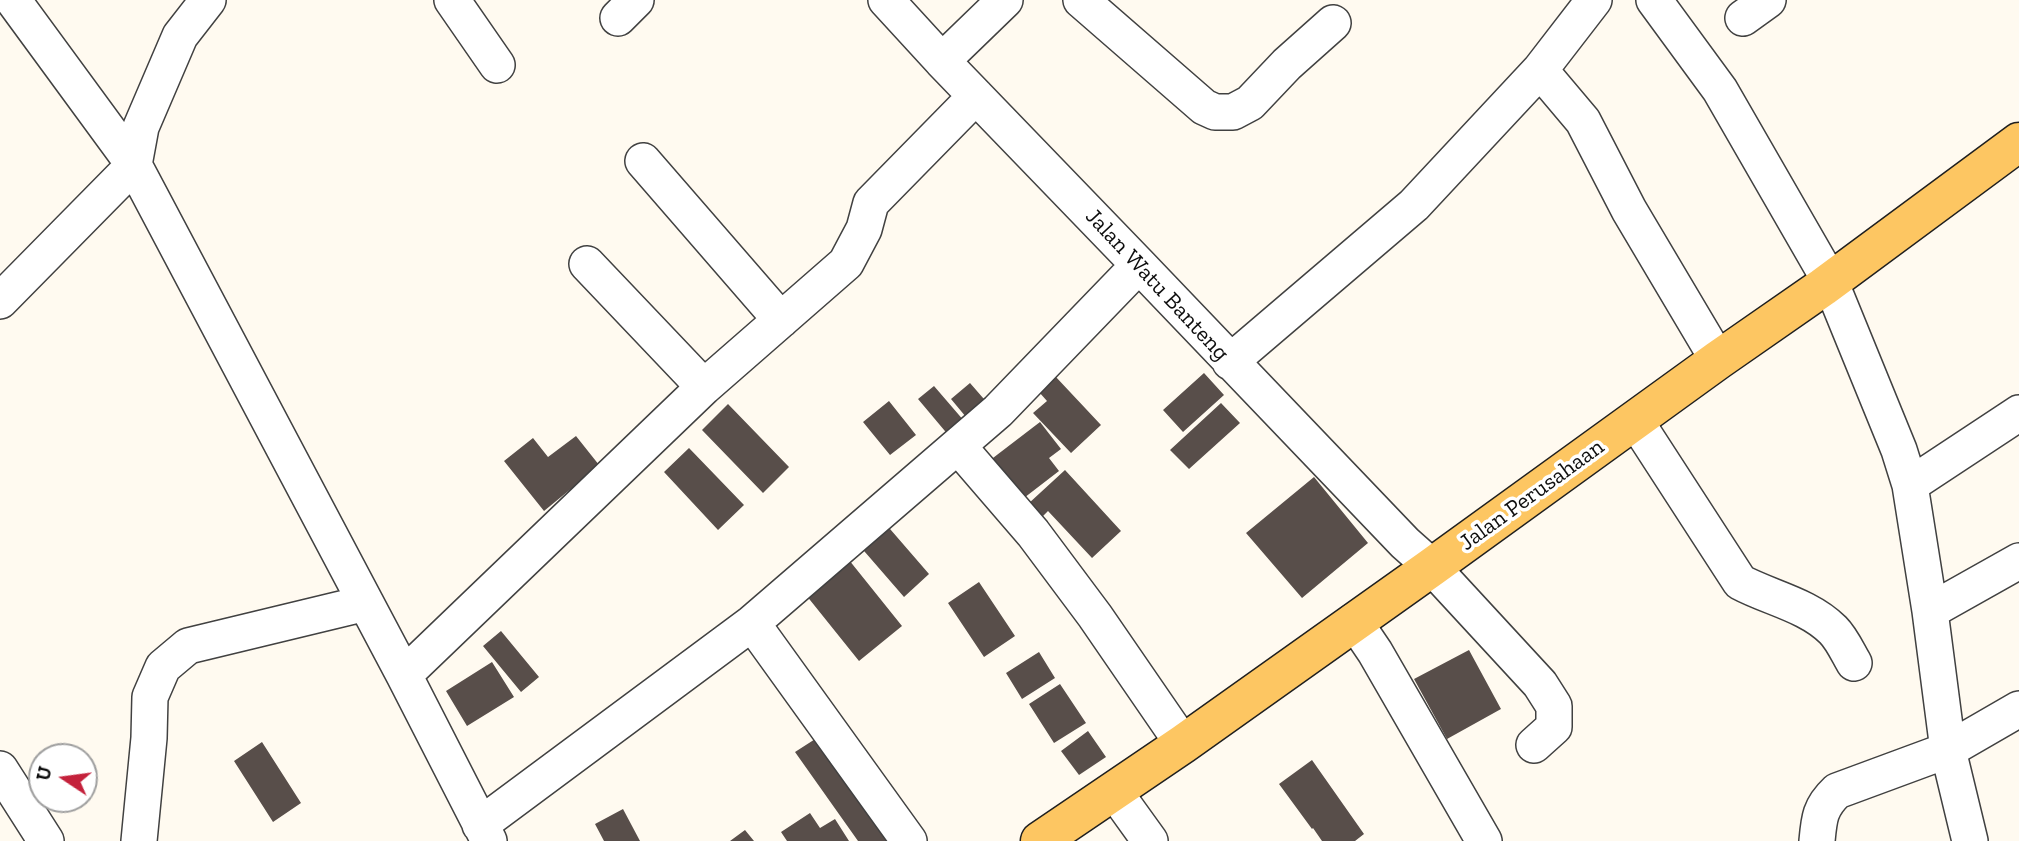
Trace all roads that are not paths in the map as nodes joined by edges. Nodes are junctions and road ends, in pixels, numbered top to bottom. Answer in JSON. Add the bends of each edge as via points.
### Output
{"nodes":[{"id":1,"x":13,"y":0,"type":"edge"},
{"id":2,"x":208,"y":0,"type":"edge"},
{"id":3,"x":452,"y":0,"type":"edge"},
{"id":4,"x":886,"y":0,"type":"edge"},
{"id":5,"x":1004,"y":0,"type":"edge"},
{"id":6,"x":1081,"y":0,"type":"edge"},
{"id":7,"x":1594,"y":0,"type":"edge"},
{"id":8,"x":1654,"y":0,"type":"edge"},
{"id":9,"x":1333,"y":23,"type":"dead end"},
{"id":10,"x":942,"y":61,"type":"junction"},
{"id":11,"x":498,"y":65,"type":"dead end"},
{"id":12,"x":1540,"y":71,"type":"junction"},
{"id":13,"x":976,"y":96,"type":"junction"},
{"id":14,"x":2019,"y":142,"type":"edge"},
{"id":15,"x":643,"y":161,"type":"dead end"},
{"id":16,"x":134,"y":165,"type":"junction"},
{"id":17,"x":587,"y":264,"type":"dead end"},
{"id":18,"x":1139,"y":265,"type":"junction"},
{"id":19,"x":1821,"y":287,"type":"junction"},
{"id":20,"x":0,"y":301,"type":"edge"},
{"id":21,"x":781,"y":320,"type":"junction"},
{"id":22,"x":1718,"y":360,"type":"junction"},
{"id":23,"x":1230,"y":362,"type":"junction"},
{"id":24,"x":704,"y":387,"type":"junction"},
{"id":25,"x":2019,"y":413,"type":"edge"},
{"id":26,"x":1635,"y":420,"type":"junction"},
{"id":27,"x":958,"y":446,"type":"junction"},
{"id":28,"x":1910,"y":485,"type":"junction"},
{"id":29,"x":2019,"y":561,"type":"edge"},
{"id":30,"x":1432,"y":567,"type":"junction"},
{"id":31,"x":366,"y":603,"type":"junction"},
{"id":32,"x":1930,"y":611,"type":"junction"},
{"id":33,"x":1354,"y":621,"type":"junction"},
{"id":34,"x":752,"y":623,"type":"junction"},
{"id":35,"x":1854,"y":663,"type":"dead end"},
{"id":36,"x":404,"y":675,"type":"junction"},
{"id":37,"x":2019,"y":709,"type":"edge"},
{"id":38,"x":1183,"y":744,"type":"junction"},
{"id":39,"x":1534,"y":746,"type":"dead end"},
{"id":40,"x":1948,"y":750,"type":"junction"},
{"id":41,"x":0,"y":769,"type":"edge"},
{"id":42,"x":1114,"y":791,"type":"junction"},
{"id":43,"x":485,"y":833,"type":"edge"},
{"id":44,"x":46,"y":841,"type":"edge"},
{"id":45,"x":139,"y":841,"type":"edge"},
{"id":46,"x":909,"y":841,"type":"edge"},
{"id":47,"x":1040,"y":841,"type":"edge"},
{"id":48,"x":1150,"y":841,"type":"edge"},
{"id":49,"x":1484,"y":841,"type":"edge"},
{"id":50,"x":1817,"y":841,"type":"edge"},
{"id":51,"x":1970,"y":841,"type":"edge"}],
"edges":[{"from":1,"to":16,"type":"street"},
{"from":2,"to":16,"type":"street","via":[[180,36],[141,127]]},
{"from":3,"to":11,"type":"street"},
{"from":4,"to":10,"type":"street","name":"Jalan Watu Banteng"},
{"from":5,"to":10,"type":"street"},
{"from":6,"to":9,"type":"street","via":[[1215,112],[1233,112],[1250,103]]},
{"from":7,"to":12,"type":"street"},
{"from":8,"to":19,"type":"street","via":[[1720,90]]},
{"from":10,"to":13,"type":"street","name":"Jalan Watu Banteng"},
{"from":12,"to":22,"type":"street","via":[[1583,121],[1629,210]]},
{"from":12,"to":23,"type":"street","via":[[1414,205]]},
{"from":13,"to":18,"type":"street","name":"Jalan Watu Banteng"},
{"from":13,"to":21,"type":"street","via":[[871,203],[864,229],[846,263]]},
{"from":14,"to":19,"type":"main road","name":"Jalan Perusahaan"},
{"from":15,"to":21,"type":"street"},
{"from":16,"to":20,"type":"street"},
{"from":16,"to":31,"type":"street"},
{"from":17,"to":24,"type":"street"},
{"from":18,"to":23,"type":"street","name":"Jalan Watu Banteng"},
{"from":18,"to":27,"type":"street","via":[[998,411]]},
{"from":19,"to":22,"type":"main road","name":"Jalan Perusahaan"},
{"from":19,"to":28,"type":"street","via":[[1899,450]]},
{"from":21,"to":24,"type":"street"},
{"from":22,"to":26,"type":"main road","name":"Jalan Perusahaan"},
{"from":23,"to":30,"type":"street","name":"Jalan Watu Banteng"},
{"from":24,"to":36,"type":"street"},
{"from":25,"to":28,"type":"street"},
{"from":26,"to":30,"type":"main road","name":"Jalan Perusahaan"},
{"from":26,"to":35,"type":"street","via":[[1740,582],[1806,611],[1834,631]]},
{"from":27,"to":34,"type":"street"},
{"from":27,"to":38,"type":"street","via":[[1087,605]]},
{"from":28,"to":32,"type":"street"},
{"from":29,"to":32,"type":"street"},
{"from":30,"to":33,"type":"main road","name":"Jalan Perusahaan"},
{"from":30,"to":39,"type":"street","name":"Jalan Watu Banteng","via":[[1555,706],[1554,727]]},
{"from":31,"to":36,"type":"street"},
{"from":31,"to":45,"type":"street","via":[[188,646],[163,667],[150,697]]},
{"from":32,"to":40,"type":"street"},
{"from":33,"to":38,"type":"main road","name":"Jalan Perusahaan"},
{"from":33,"to":49,"type":"street"},
{"from":34,"to":43,"type":"street"},
{"from":34,"to":46,"type":"street"},
{"from":36,"to":43,"type":"street"},
{"from":37,"to":40,"type":"street"},
{"from":38,"to":42,"type":"main road","name":"Jalan Perusahaan"},
{"from":40,"to":50,"type":"street","via":[[1837,791],[1825,802]]},
{"from":40,"to":51,"type":"street"},
{"from":41,"to":44,"type":"street"},
{"from":42,"to":47,"type":"main road","name":"Jalan Perusahaan"},
{"from":42,"to":48,"type":"street"}]}
